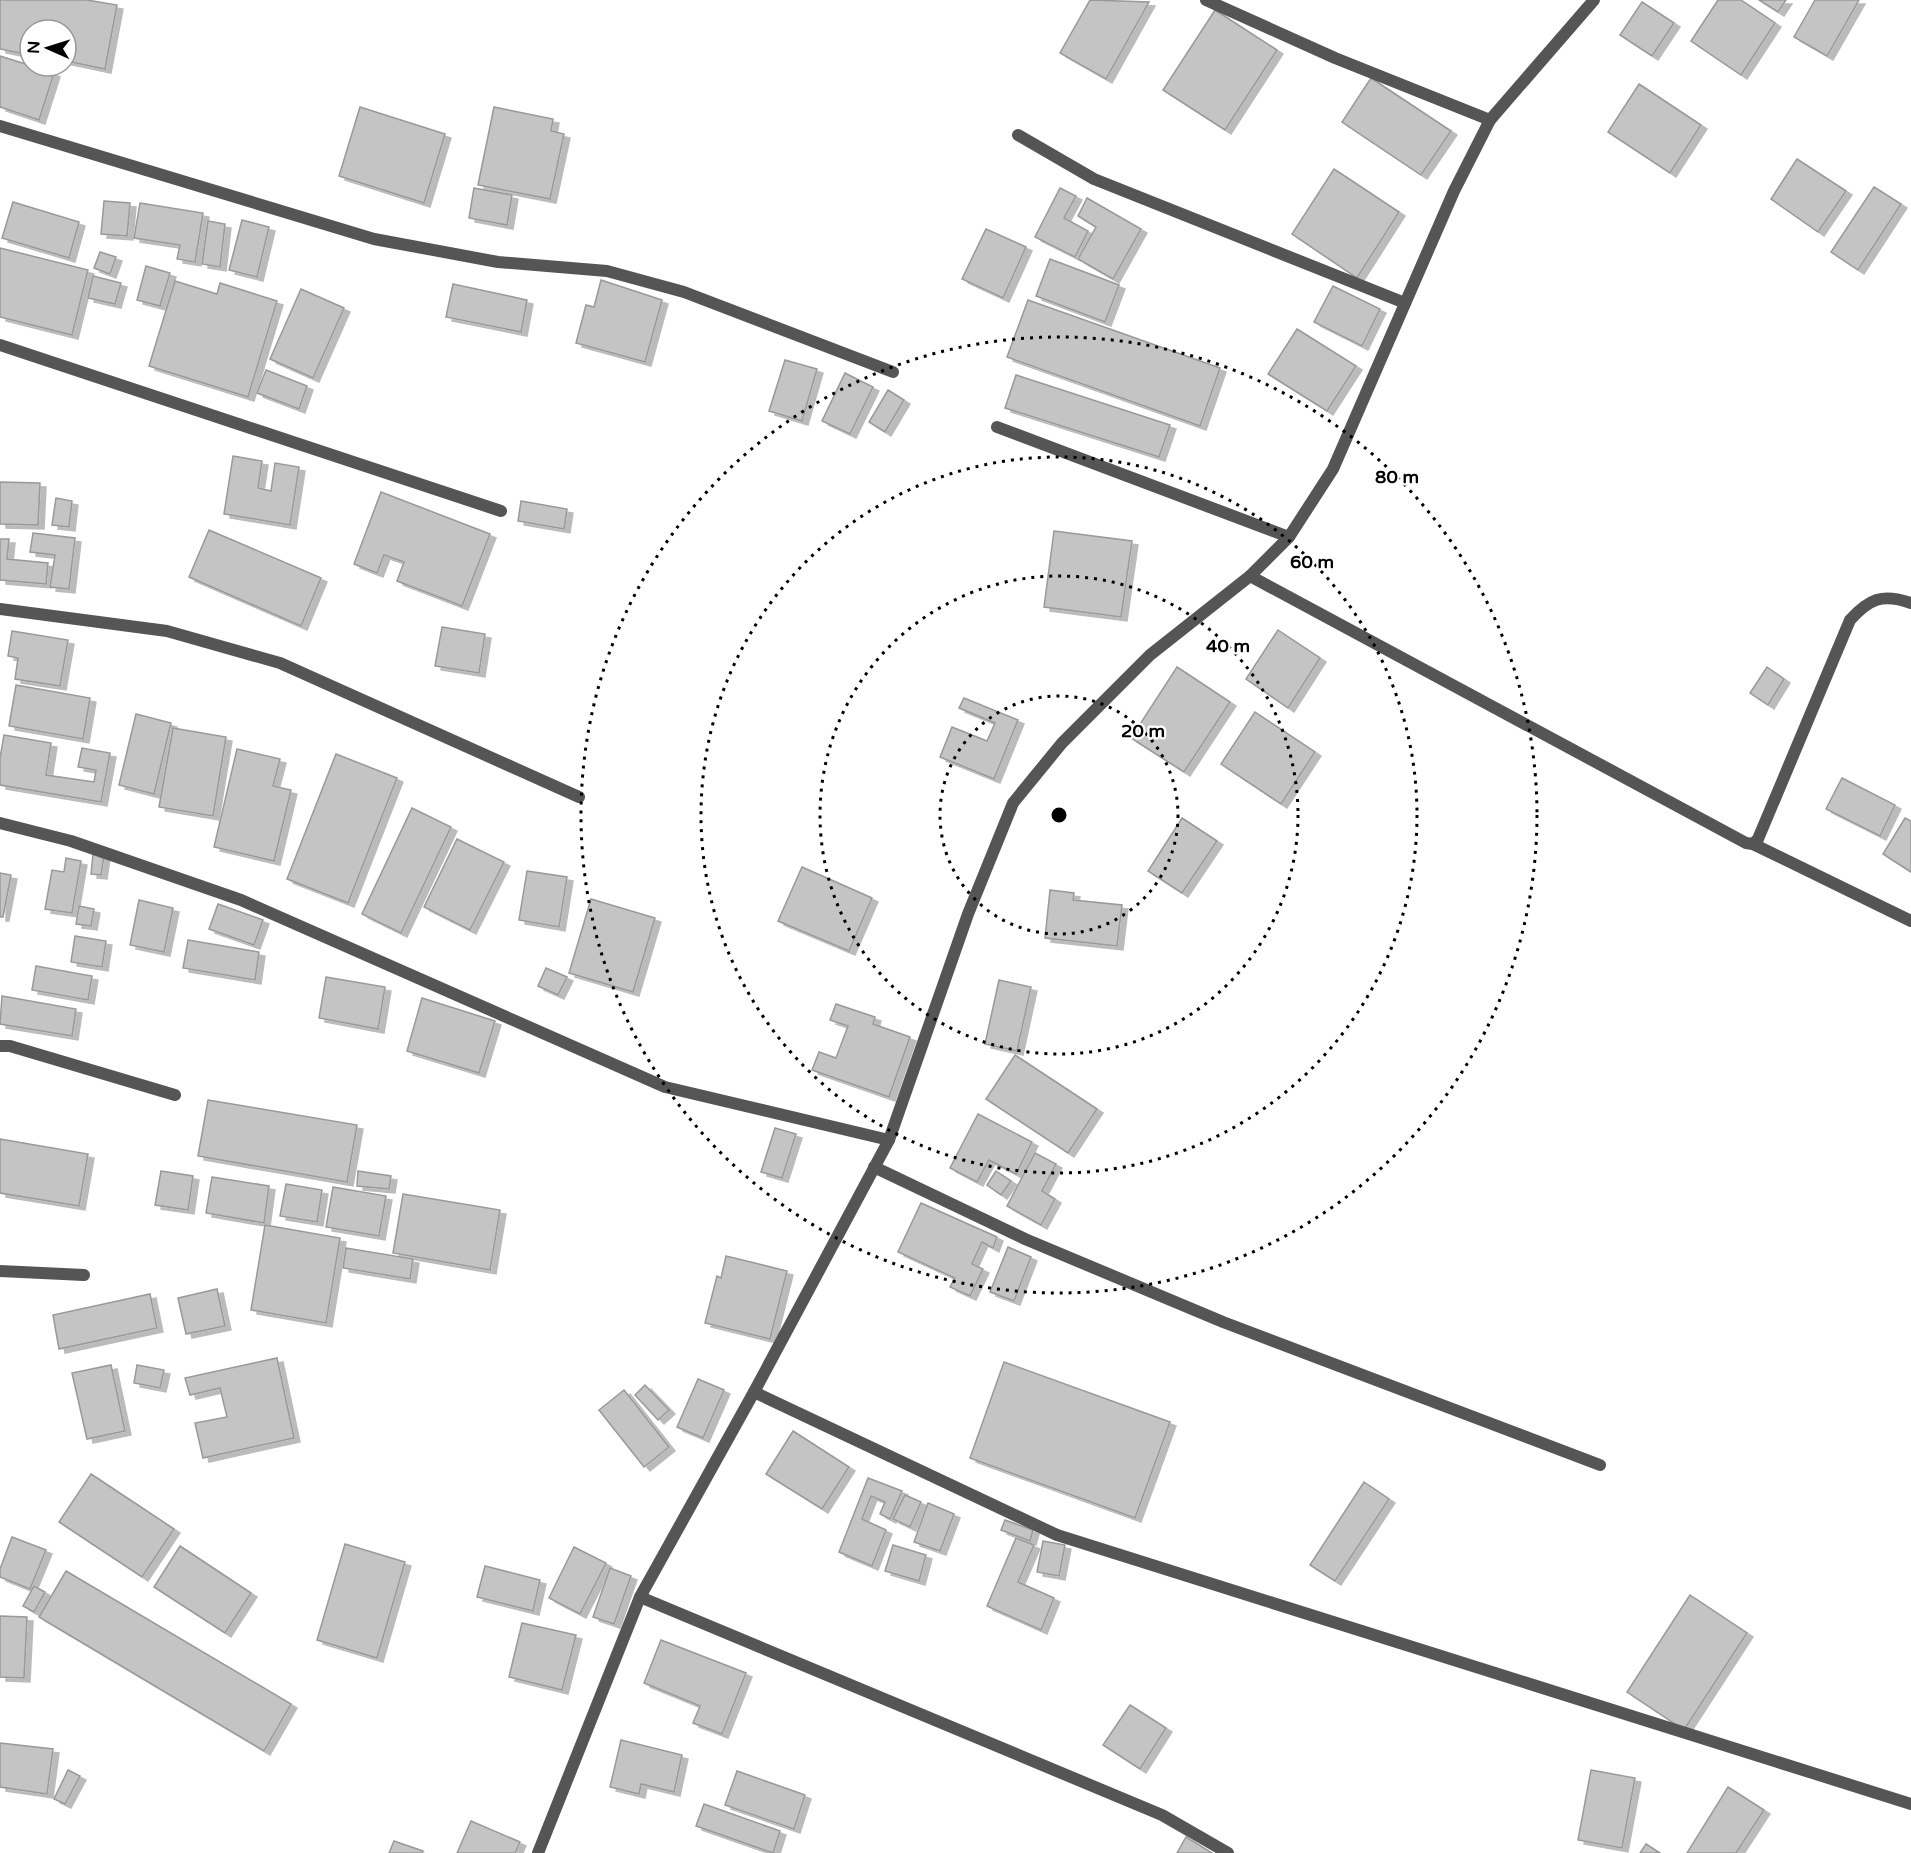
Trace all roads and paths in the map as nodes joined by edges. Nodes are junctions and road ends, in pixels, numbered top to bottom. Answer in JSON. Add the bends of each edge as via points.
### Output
{"nodes":[{"id":1,"x":1206,"y":0,"type":"edge"},
{"id":2,"x":1594,"y":0,"type":"edge"},
{"id":3,"x":1490,"y":120,"type":"junction"},
{"id":4,"x":0,"y":126,"type":"edge"},
{"id":5,"x":1018,"y":135,"type":"dead end"},
{"id":6,"x":1405,"y":303,"type":"junction"},
{"id":7,"x":0,"y":345,"type":"edge"},
{"id":8,"x":893,"y":372,"type":"dead end"},
{"id":9,"x":997,"y":427,"type":"dead end"},
{"id":10,"x":501,"y":511,"type":"dead end"},
{"id":11,"x":1289,"y":537,"type":"junction"},
{"id":12,"x":1250,"y":576,"type":"junction"},
{"id":13,"x":1911,"y":603,"type":"edge"},
{"id":14,"x":0,"y":609,"type":"edge"},
{"id":15,"x":579,"y":797,"type":"dead end"},
{"id":16,"x":0,"y":823,"type":"edge"},
{"id":17,"x":1753,"y":844,"type":"junction"},
{"id":18,"x":1911,"y":921,"type":"edge"},
{"id":19,"x":0,"y":1046,"type":"edge"},
{"id":20,"x":175,"y":1095,"type":"dead end"},
{"id":21,"x":889,"y":1140,"type":"junction"},
{"id":22,"x":874,"y":1167,"type":"junction"},
{"id":23,"x":0,"y":1271,"type":"edge"},
{"id":24,"x":84,"y":1275,"type":"dead end"},
{"id":25,"x":754,"y":1392,"type":"junction"},
{"id":26,"x":1600,"y":1466,"type":"dead end"},
{"id":27,"x":640,"y":1597,"type":"junction"},
{"id":28,"x":1911,"y":1804,"type":"edge"},
{"id":29,"x":538,"y":1853,"type":"edge"},
{"id":30,"x":1228,"y":1853,"type":"edge"}],
"edges":[{"from":1,"to":3,"type":"street"},
{"from":2,"to":3,"type":"street"},
{"from":3,"to":6,"type":"street"},
{"from":4,"to":8,"type":"street","via":[[374,239],[498,262],[607,271],[684,292]]},
{"from":5,"to":6,"type":"street","via":[[1094,179]]},
{"from":6,"to":11,"type":"street","via":[[1333,469]]},
{"from":7,"to":10,"type":"street"},
{"from":9,"to":11,"type":"street"},
{"from":11,"to":12,"type":"street"},
{"from":12,"to":17,"type":"street"},
{"from":12,"to":21,"type":"street","via":[[1150,655],[1062,743],[1013,803],[968,914]]},
{"from":13,"to":17,"type":"street","via":[[1887,598],[1866,603],[1850,620]]},
{"from":14,"to":15,"type":"street","via":[[167,631],[280,663]]},
{"from":16,"to":21,"type":"street","via":[[71,841],[241,900],[665,1087]]},
{"from":17,"to":18,"type":"street"},
{"from":19,"to":20,"type":"street"},
{"from":21,"to":22,"type":"street"},
{"from":22,"to":25,"type":"street"},
{"from":22,"to":26,"type":"street","via":[[1025,1239],[1223,1322]]},
{"from":23,"to":24,"type":"street"},
{"from":25,"to":27,"type":"street"},
{"from":25,"to":28,"type":"street","via":[[1057,1535]]},
{"from":27,"to":29,"type":"street"},
{"from":27,"to":30,"type":"street","via":[[1162,1815]]}]}
